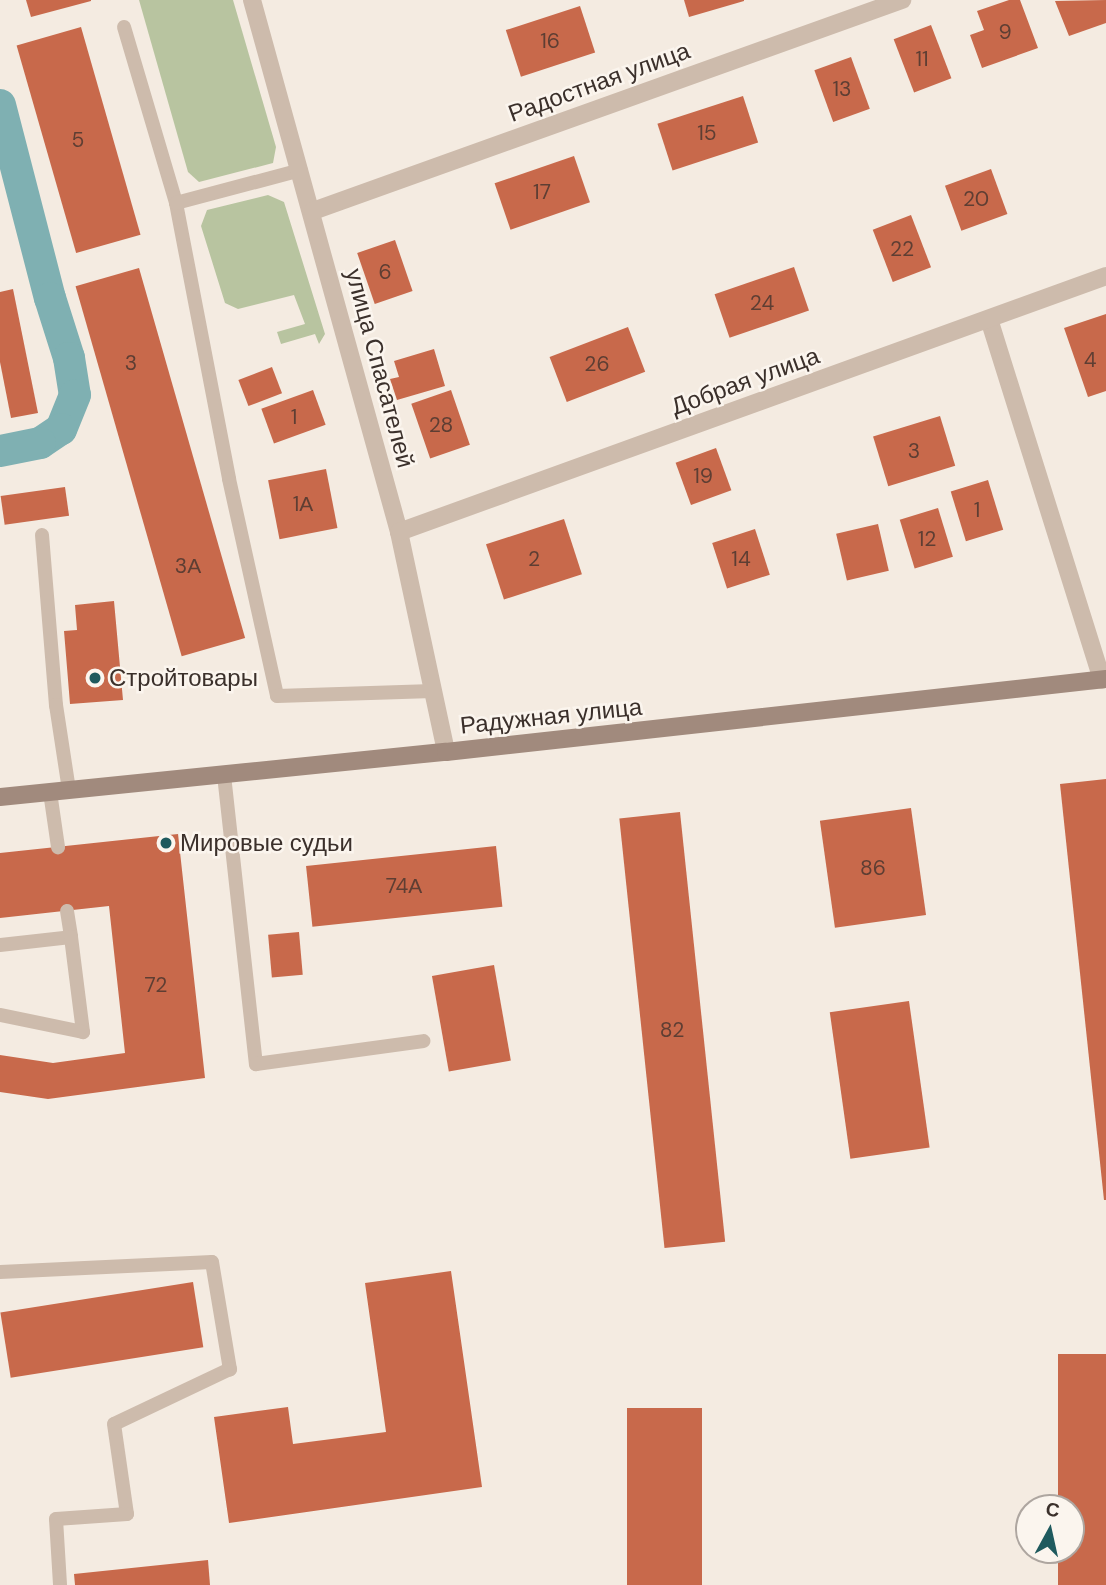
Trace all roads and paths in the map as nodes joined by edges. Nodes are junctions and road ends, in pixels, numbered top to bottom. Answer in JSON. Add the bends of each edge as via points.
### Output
{"nodes":[{"id":1,"x":252,"y":0,"type":"edge"},
{"id":2,"x":902,"y":0,"type":"edge"},
{"id":3,"x":124,"y":27,"type":"dead end"},
{"id":4,"x":301,"y":170,"type":"junction"},
{"id":5,"x":176,"y":203,"type":"junction"},
{"id":6,"x":313,"y":211,"type":"junction"},
{"id":7,"x":1106,"y":276,"type":"edge"},
{"id":8,"x":989,"y":319,"type":"junction"},
{"id":9,"x":400,"y":532,"type":"junction"},
{"id":10,"x":42,"y":535,"type":"dead end"},
{"id":11,"x":1104,"y":680,"type":"edge"},
{"id":12,"x":433,"y":691,"type":"junction"},
{"id":13,"x":446,"y":752,"type":"junction"},
{"id":14,"x":224,"y":775,"type":"junction"},
{"id":15,"x":69,"y":790,"type":"junction"},
{"id":16,"x":50,"y":792,"type":"junction"},
{"id":17,"x":0,"y":797,"type":"edge"},
{"id":18,"x":58,"y":847,"type":"dead end"},
{"id":19,"x":67,"y":911,"type":"dead end"},
{"id":20,"x":71,"y":937,"type":"junction"},
{"id":21,"x":0,"y":945,"type":"edge"},
{"id":22,"x":0,"y":1015,"type":"edge"},
{"id":23,"x":423,"y":1041,"type":"dead end"},
{"id":24,"x":0,"y":1272,"type":"edge"},
{"id":25,"x":60,"y":1585,"type":"edge"}],
"edges":[{"from":1,"to":4,"type":"street","name":"улица Спасателей"},
{"from":2,"to":6,"type":"street","name":"Радостная улица"},
{"from":3,"to":5,"type":"lane"},
{"from":4,"to":5,"type":"lane"},
{"from":4,"to":6,"type":"street","name":"улица Спасателей"},
{"from":5,"to":12,"type":"lane","via":[[277,696]]},
{"from":6,"to":9,"type":"street","name":"улица Спасателей"},
{"from":7,"to":8,"type":"street","name":"Добрая улица"},
{"from":8,"to":9,"type":"street","name":"Добрая улица"},
{"from":8,"to":11,"type":"street"},
{"from":9,"to":12,"type":"street","name":"улица Спасателей"},
{"from":10,"to":15,"type":"lane","via":[[56,705]]},
{"from":11,"to":13,"type":"street","name":"Радужная улица"},
{"from":12,"to":13,"type":"street","name":"улица Спасателей"},
{"from":13,"to":14,"type":"street","name":"Радужная улица"},
{"from":14,"to":15,"type":"street","name":"Радужная улица"},
{"from":14,"to":23,"type":"lane","via":[[256,1064]]},
{"from":15,"to":16,"type":"street","name":"Радужная улица"},
{"from":16,"to":17,"type":"street","name":"Радужная улица"},
{"from":16,"to":18,"type":"lane"},
{"from":19,"to":20,"type":"lane"},
{"from":20,"to":21,"type":"lane"},
{"from":20,"to":22,"type":"lane","via":[[83,1032]]},
{"from":24,"to":25,"type":"lane","via":[[212,1262],[230,1369],[114,1424],[127,1514],[56,1519]]}]}
